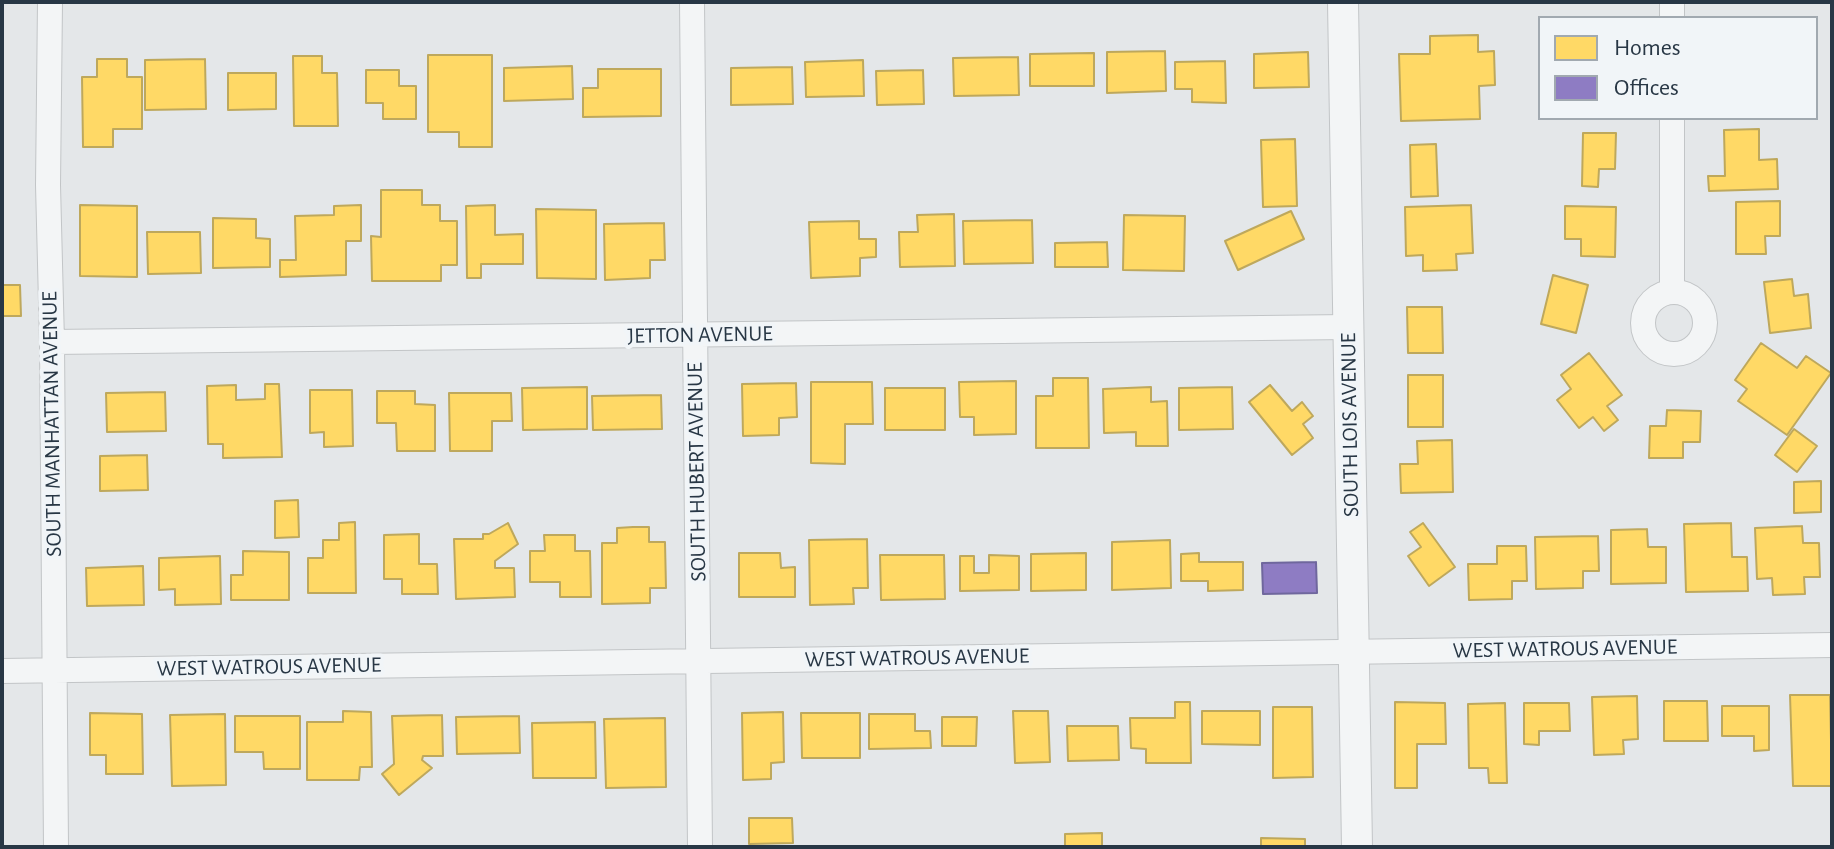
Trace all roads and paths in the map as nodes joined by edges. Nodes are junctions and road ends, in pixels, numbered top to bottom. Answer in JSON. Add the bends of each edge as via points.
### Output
{"nodes":[{"id":1,"x":50,"y":2,"type":"edge"},
{"id":2,"x":692,"y":2,"type":"edge"},
{"id":3,"x":1343,"y":2,"type":"edge"},
{"id":4,"x":1672,"y":120,"type":"edge"},
{"id":5,"x":1672,"y":292,"type":"dead end"},
{"id":6,"x":1348,"y":327,"type":"junction"},
{"id":7,"x":695,"y":335,"type":"junction"},
{"id":8,"x":52,"y":342,"type":"junction"},
{"id":9,"x":1832,"y":645,"type":"edge"},
{"id":10,"x":1353,"y":652,"type":"junction"},
{"id":11,"x":699,"y":661,"type":"junction"},
{"id":12,"x":55,"y":670,"type":"junction"},
{"id":13,"x":2,"y":671,"type":"edge"},
{"id":14,"x":56,"y":847,"type":"edge"},
{"id":15,"x":700,"y":847,"type":"edge"},
{"id":16,"x":1357,"y":847,"type":"edge"}],
"edges":[{"from":1,"to":8,"type":"street","name":"SOUTH MANHATTAN AVENUE"},
{"from":2,"to":7,"type":"street","name":"SOUTH HUBERT AVENUE"},
{"from":3,"to":6,"type":"street","name":"SOUTH LOIS AVENUE"},
{"from":4,"to":5,"type":"street"},
{"from":6,"to":7,"type":"street","name":"JETTON AVENUE"},
{"from":6,"to":10,"type":"street","name":"SOUTH LOIS AVENUE"},
{"from":7,"to":8,"type":"street","name":"JETTON AVENUE"},
{"from":7,"to":11,"type":"street","name":"SOUTH HUBERT AVENUE"},
{"from":8,"to":12,"type":"street","name":"SOUTH MANHATTAN AVENUE"},
{"from":9,"to":10,"type":"street","name":"WEST WATROUS AVENUE"},
{"from":10,"to":11,"type":"street","name":"WEST WATROUS AVENUE"},
{"from":10,"to":16,"type":"street","name":"SOUTH LOIS AVENUE"},
{"from":11,"to":12,"type":"street","name":"WEST WATROUS AVENUE"},
{"from":11,"to":15,"type":"street","name":"SOUTH HUBERT AVENUE"},
{"from":12,"to":13,"type":"street","name":"WEST WATROUS AVENUE"},
{"from":12,"to":14,"type":"street","name":"SOUTH MANHATTAN AVENUE"}]}
